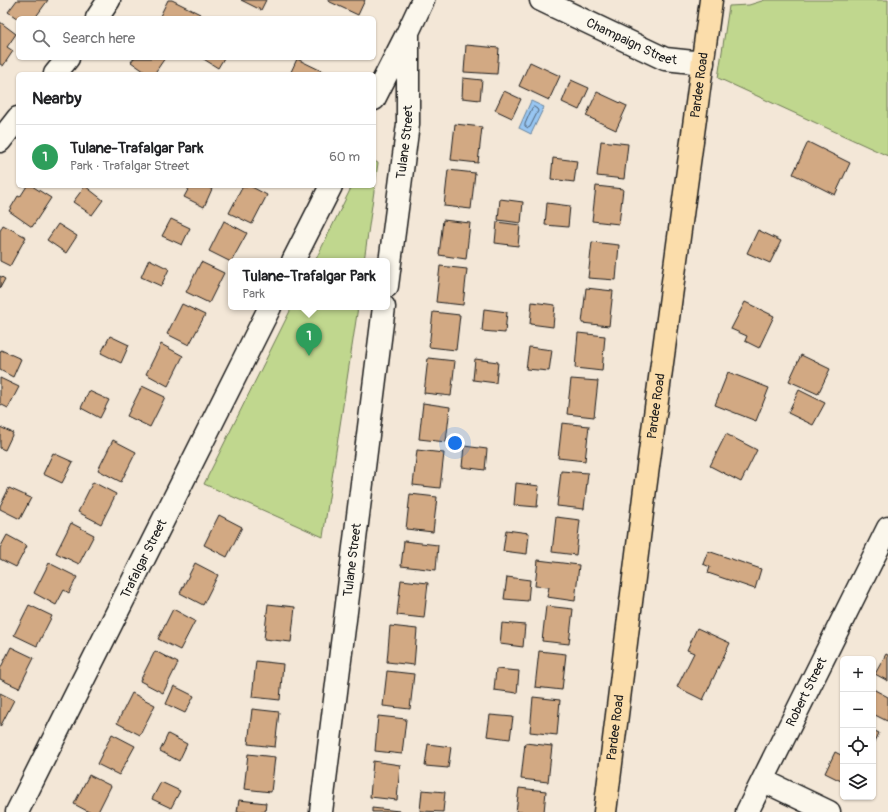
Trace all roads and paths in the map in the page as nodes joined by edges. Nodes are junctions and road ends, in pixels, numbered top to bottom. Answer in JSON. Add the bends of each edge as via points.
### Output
{"nodes":[{"id":1,"x":109,"y":0,"type":"edge"},
{"id":2,"x":424,"y":0,"type":"edge"},
{"id":3,"x":540,"y":0,"type":"edge"},
{"id":4,"x":712,"y":0,"type":"edge"},
{"id":5,"x":98,"y":16,"type":"edge"},
{"id":6,"x":408,"y":32,"type":"junction"},
{"id":7,"x":66,"y":60,"type":"edge"},
{"id":8,"x":703,"y":63,"type":"junction"},
{"id":9,"x":57,"y":72,"type":"edge"},
{"id":10,"x":376,"y":95,"type":"edge"},
{"id":11,"x":16,"y":121,"type":"edge"},
{"id":12,"x":0,"y":141,"type":"edge"},
{"id":13,"x":330,"y":188,"type":"edge"},
{"id":14,"x":295,"y":258,"type":"edge"},
{"id":15,"x":390,"y":263,"type":"edge"},
{"id":16,"x":268,"y":310,"type":"edge"},
{"id":17,"x":384,"y":310,"type":"edge"},
{"id":18,"x":888,"y":528,"type":"edge"},
{"id":19,"x":764,"y":781,"type":"junction"},
{"id":20,"x":17,"y":812,"type":"edge"},
{"id":21,"x":321,"y":812,"type":"edge"},
{"id":22,"x":605,"y":812,"type":"edge"},
{"id":23,"x":747,"y":812,"type":"edge"},
{"id":24,"x":829,"y":812,"type":"edge"}],
"edges":[{"from":1,"to":5,"type":"street"},
{"from":2,"to":6,"type":"street","name":"Tulane Street"},
{"from":3,"to":8,"type":"street","name":"Champaign Street","via":[[665,59]]},
{"from":4,"to":8,"type":"main road","name":"Pardee Road"},
{"from":6,"to":10,"type":"street"},
{"from":6,"to":15,"type":"street","name":"Tulane Street","via":[[408,124]]},
{"from":7,"to":9,"type":"street"},
{"from":8,"to":22,"type":"main road","name":"Pardee Road","via":[[645,488]]},
{"from":11,"to":12,"type":"street"},
{"from":13,"to":14,"type":"street"},
{"from":16,"to":20,"type":"street","name":"Trafalgar Street"},
{"from":17,"to":21,"type":"street","name":"Tulane Street"},
{"from":18,"to":19,"type":"street","name":"Robert Street"},
{"from":19,"to":23,"type":"street","name":"Robert Street"},
{"from":19,"to":24,"type":"street"}]}
